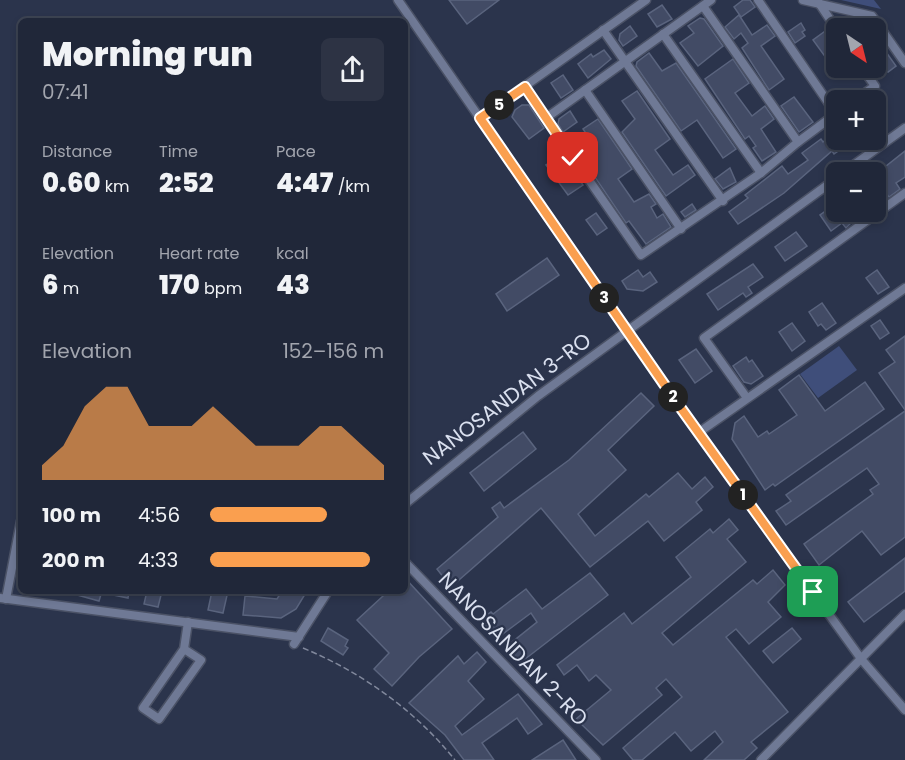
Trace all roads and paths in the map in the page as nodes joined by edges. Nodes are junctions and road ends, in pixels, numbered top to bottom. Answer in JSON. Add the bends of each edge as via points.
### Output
{"nodes":[{"id":1,"x":398,"y":0,"type":"edge"},
{"id":2,"x":646,"y":0,"type":"edge"},
{"id":3,"x":758,"y":0,"type":"edge"},
{"id":4,"x":803,"y":0,"type":"edge"},
{"id":5,"x":707,"y":3,"type":"edge"},
{"id":6,"x":819,"y":3,"type":"junction"},
{"id":7,"x":829,"y":18,"type":"edge"},
{"id":8,"x":603,"y":30,"type":"junction"},
{"id":9,"x":663,"y":34,"type":"junction"},
{"id":10,"x":625,"y":61,"type":"junction"},
{"id":11,"x":905,"y":63,"type":"edge"},
{"id":12,"x":869,"y":78,"type":"edge"},
{"id":13,"x":525,"y":87,"type":"junction"},
{"id":14,"x":585,"y":90,"type":"junction"},
{"id":15,"x":869,"y":90,"type":"edge"},
{"id":16,"x":826,"y":98,"type":"edge"},
{"id":17,"x":480,"y":118,"type":"junction"},
{"id":18,"x":546,"y":118,"type":"junction"},
{"id":19,"x":826,"y":122,"type":"edge"},
{"id":20,"x":905,"y":128,"type":"edge"},
{"id":21,"x":798,"y":141,"type":"junction"},
{"id":22,"x":858,"y":162,"type":"edge"},
{"id":23,"x":761,"y":173,"type":"junction"},
{"id":24,"x":826,"y":186,"type":"edge"},
{"id":25,"x":905,"y":193,"type":"edge"},
{"id":26,"x":723,"y":201,"type":"junction"},
{"id":27,"x":681,"y":229,"type":"junction"},
{"id":28,"x":905,"y":288,"type":"edge"},
{"id":29,"x":627,"y":331,"type":"junction"},
{"id":30,"x":747,"y":398,"type":"junction"},
{"id":31,"x":698,"y":433,"type":"junction"},
{"id":32,"x":408,"y":502,"type":"edge"},
{"id":33,"x":18,"y":534,"type":"edge"},
{"id":34,"x":408,"y":565,"type":"edge"},
{"id":35,"x":326,"y":594,"type":"edge"},
{"id":36,"x":3,"y":598,"type":"edge"},
{"id":37,"x":905,"y":614,"type":"edge"},
{"id":38,"x":188,"y":622,"type":"junction"},
{"id":39,"x":296,"y":640,"type":"junction"},
{"id":40,"x":184,"y":649,"type":"junction"},
{"id":41,"x":862,"y":660,"type":"junction"},
{"id":42,"x":905,"y":710,"type":"edge"},
{"id":43,"x":455,"y":760,"type":"edge"},
{"id":44,"x":596,"y":760,"type":"edge"},
{"id":45,"x":761,"y":760,"type":"edge"}],
"edges":[{"from":1,"to":17,"type":"street"},
{"from":2,"to":8,"type":"street"},
{"from":3,"to":16,"type":"street"},
{"from":4,"to":6,"type":"street"},
{"from":5,"to":9,"type":"street"},
{"from":5,"to":21,"type":"street"},
{"from":6,"to":7,"type":"street"},
{"from":6,"to":11,"type":"street","via":[[872,16]]},
{"from":8,"to":10,"type":"street"},
{"from":8,"to":13,"type":"street"},
{"from":9,"to":10,"type":"street"},
{"from":9,"to":23,"type":"street"},
{"from":10,"to":14,"type":"street"},
{"from":10,"to":26,"type":"street"},
{"from":12,"to":15,"type":"street","via":[[875,86]]},
{"from":13,"to":17,"type":"street"},
{"from":13,"to":18,"type":"street"},
{"from":14,"to":18,"type":"street"},
{"from":14,"to":27,"type":"street"},
{"from":17,"to":29,"type":"street"},
{"from":18,"to":27,"type":"street","via":[[641,255]]},
{"from":19,"to":21,"type":"street"},
{"from":20,"to":22,"type":"street"},
{"from":21,"to":23,"type":"street"},
{"from":23,"to":26,"type":"street"},
{"from":24,"to":29,"type":"street","name":"NANOSANDAN 3-RO"},
{"from":25,"to":30,"type":"street","via":[[704,338]]},
{"from":26,"to":27,"type":"street"},
{"from":28,"to":30,"type":"street"},
{"from":29,"to":31,"type":"street"},
{"from":29,"to":32,"type":"street","name":"NANOSANDAN 3-RO","via":[[538,396]]},
{"from":30,"to":31,"type":"street"},
{"from":31,"to":41,"type":"street"},
{"from":33,"to":36,"type":"street"},
{"from":34,"to":44,"type":"street","name":"NANOSANDAN 2-RO"},
{"from":35,"to":39,"type":"street"},
{"from":36,"to":38,"type":"street"},
{"from":37,"to":41,"type":"street"},
{"from":38,"to":39,"type":"street"},
{"from":38,"to":40,"type":"street"},
{"from":39,"to":43,"type":"path","via":[[366,679]]},
{"from":40,"to":40,"type":"street","via":[[143,708],[159,719],[201,660]]},
{"from":41,"to":42,"type":"street"},
{"from":41,"to":45,"type":"street"}]}
